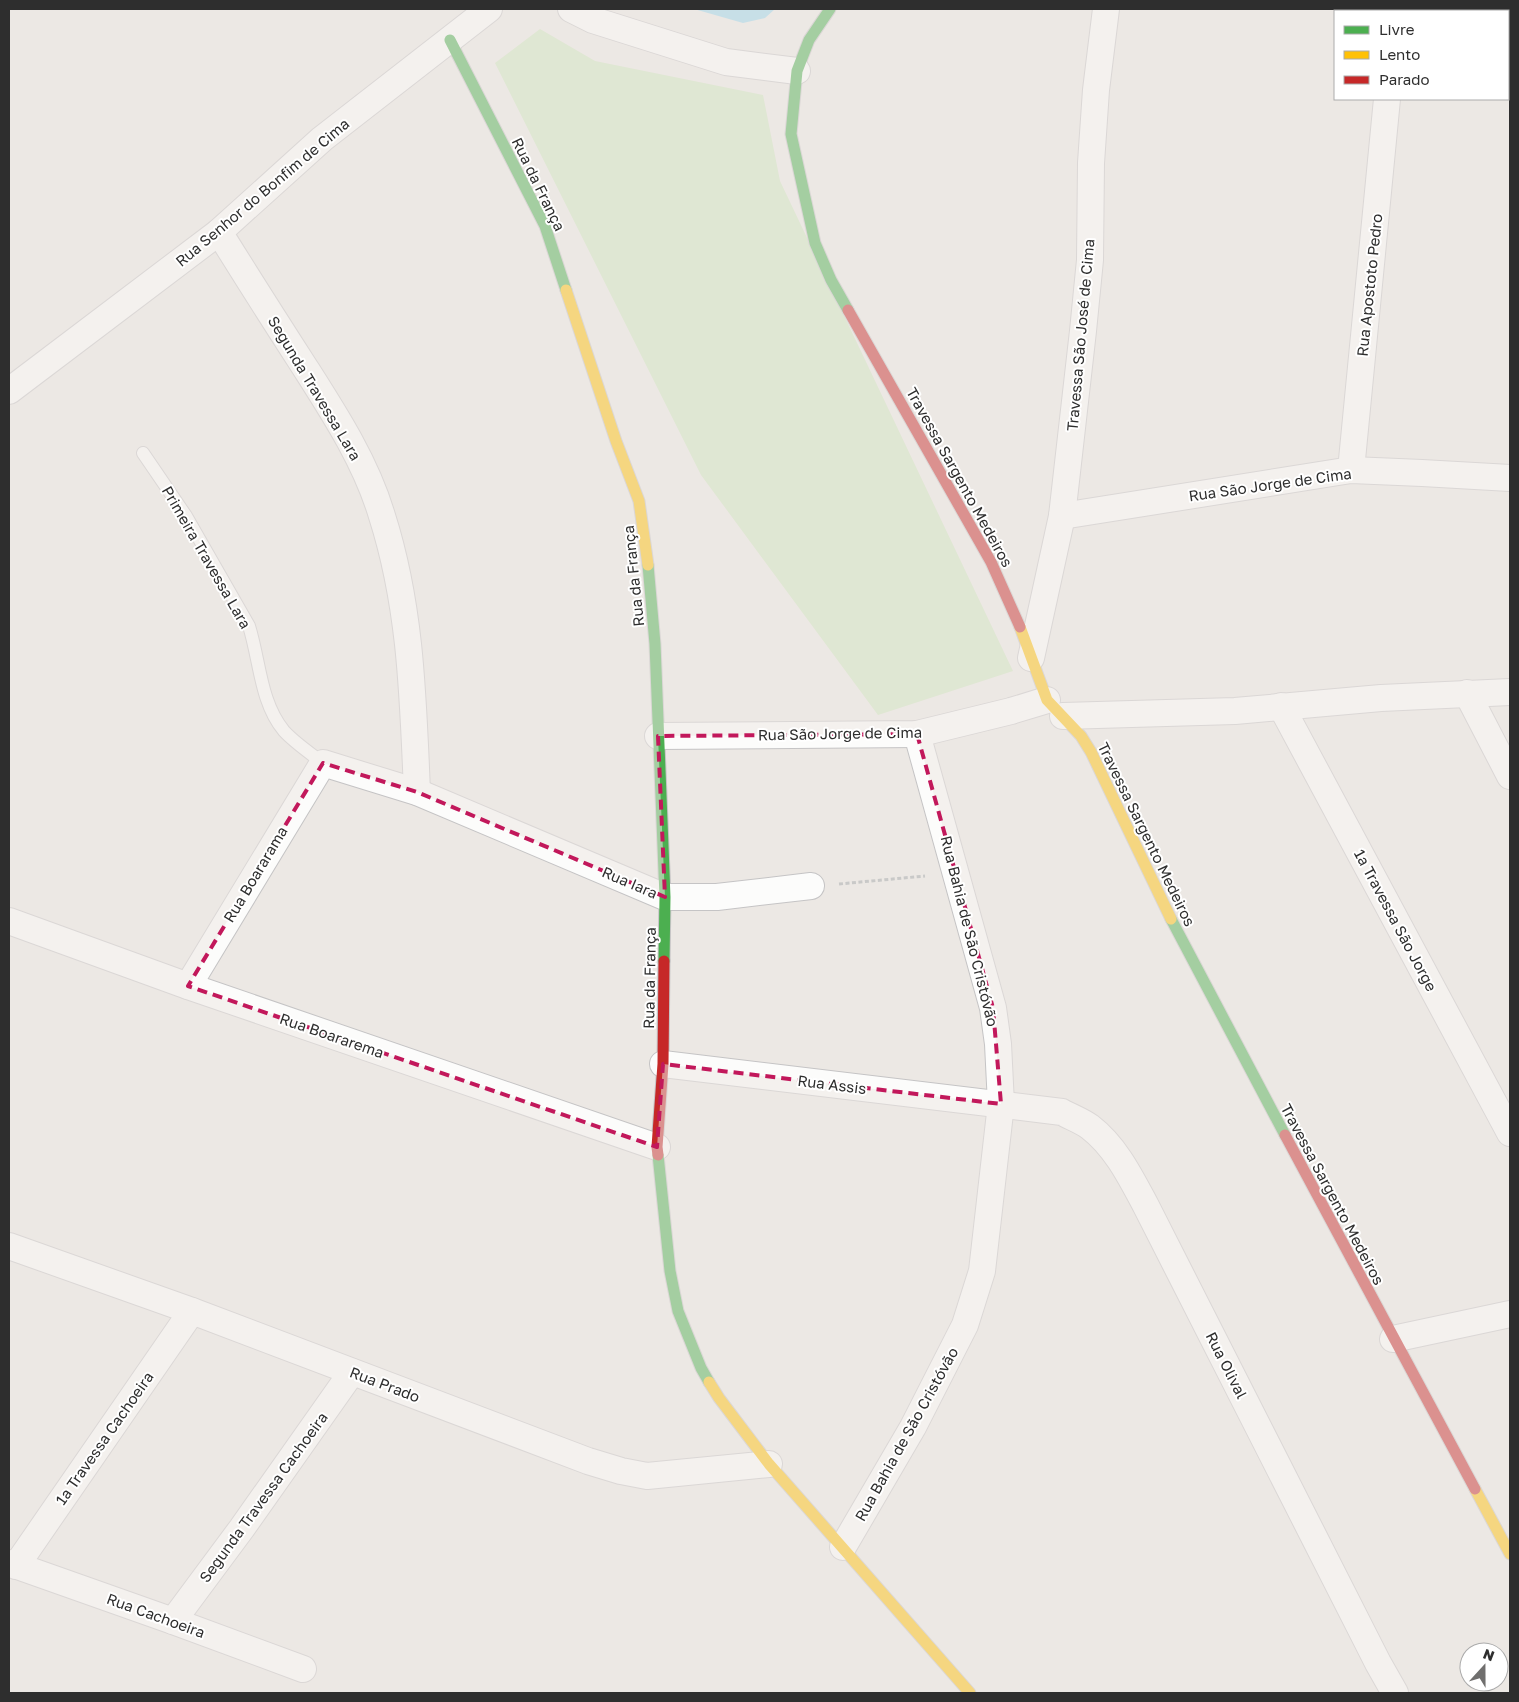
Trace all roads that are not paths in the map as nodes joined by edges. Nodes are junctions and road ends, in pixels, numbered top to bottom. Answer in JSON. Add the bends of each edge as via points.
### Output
{"nodes":[{"id":1,"x":489,"y":9,"type":"edge"},
{"id":2,"x":571,"y":9,"type":"edge"},
{"id":3,"x":830,"y":9,"type":"edge"},
{"id":4,"x":1106,"y":9,"type":"edge"},
{"id":5,"x":450,"y":40,"type":"junction"},
{"id":6,"x":796,"y":72,"type":"junction"},
{"id":7,"x":1387,"y":100,"type":"edge"},
{"id":8,"x":218,"y":232,"type":"junction"},
{"id":9,"x":9,"y":391,"type":"edge"},
{"id":10,"x":143,"y":453,"type":"dead end"},
{"id":11,"x":1351,"y":470,"type":"junction"},
{"id":12,"x":1510,"y":478,"type":"edge"},
{"id":13,"x":1062,"y":516,"type":"junction"},
{"id":14,"x":1031,"y":658,"type":"junction"},
{"id":15,"x":1510,"y":692,"type":"edge"},
{"id":16,"x":1467,"y":694,"type":"junction"},
{"id":17,"x":1281,"y":706,"type":"junction"},
{"id":18,"x":1055,"y":708,"type":"junction"},
{"id":19,"x":917,"y":734,"type":"junction"},
{"id":20,"x":658,"y":736,"type":"junction"},
{"id":21,"x":323,"y":763,"type":"junction"},
{"id":22,"x":1510,"y":776,"type":"edge"},
{"id":23,"x":417,"y":792,"type":"junction"},
{"id":24,"x":811,"y":886,"type":"road end"},
{"id":25,"x":665,"y":897,"type":"junction"},
{"id":26,"x":9,"y":921,"type":"edge"},
{"id":27,"x":188,"y":986,"type":"junction"},
{"id":28,"x":663,"y":1064,"type":"junction"},
{"id":29,"x":1000,"y":1104,"type":"junction"},
{"id":30,"x":1510,"y":1133,"type":"edge"},
{"id":31,"x":657,"y":1147,"type":"junction"},
{"id":32,"x":9,"y":1246,"type":"edge"},
{"id":33,"x":192,"y":1311,"type":"junction"},
{"id":34,"x":1510,"y":1314,"type":"edge"},
{"id":35,"x":1393,"y":1339,"type":"junction"},
{"id":36,"x":352,"y":1372,"type":"junction"},
{"id":37,"x":769,"y":1464,"type":"junction"},
{"id":38,"x":843,"y":1547,"type":"junction"},
{"id":39,"x":1510,"y":1554,"type":"edge"},
{"id":40,"x":12,"y":1564,"type":"edge"},
{"id":41,"x":173,"y":1621,"type":"junction"},
{"id":42,"x":302,"y":1669,"type":"dead end"},
{"id":43,"x":970,"y":1693,"type":"edge"},
{"id":44,"x":1395,"y":1693,"type":"edge"}],
"edges":[{"from":1,"to":5,"type":"street","name":"Rua Senhor do Bonfim de Cima"},
{"from":2,"to":6,"type":"street","via":[[593,20],[726,62]]},
{"from":3,"to":6,"type":"street","name":"Travessa Sargento Medeiros","via":[[809,40]]},
{"from":4,"to":13,"type":"street","name":"Travessa São José de Cima","via":[[1091,163],[1090,260]]},
{"from":5,"to":8,"type":"street","name":"Rua Senhor do Bonfim de Cima","via":[[322,139]]},
{"from":5,"to":20,"type":"street","name":"Rua da França","via":[[545,226],[639,501],[655,644]]},
{"from":6,"to":14,"type":"street","name":"Travessa Sargento Medeiros","via":[[791,134],[815,243],[831,280],[991,562]]},
{"from":7,"to":11,"type":"street","name":"Rua Apostoto Pedro"},
{"from":8,"to":9,"type":"street","name":"Rua Senhor do Bonfim de Cima"},
{"from":8,"to":23,"type":"street","name":"Segunda Travessa Lara","via":[[338,420],[364,468],[382,515],[402,598],[409,646]]},
{"from":10,"to":21,"type":"lane","name":"Primeira Travessa Lara","via":[[186,516],[249,626],[266,699],[274,715],[285,732]]},
{"from":11,"to":12,"type":"street","name":"Rua São Jorge de Cima"},
{"from":11,"to":13,"type":"street","name":"Rua São Jorge de Cima"},
{"from":13,"to":14,"type":"street","name":"Travessa São José de Cima"},
{"from":14,"to":18,"type":"street","name":"Travessa Sargento Medeiros"},
{"from":15,"to":16,"type":"street","name":"Rua São Jorge de Cima"},
{"from":16,"to":17,"type":"street","name":"Rua São Jorge de Cima"},
{"from":16,"to":22,"type":"street"},
{"from":17,"to":18,"type":"street","name":"Rua São Jorge de Cima","via":[[1235,711]]},
{"from":17,"to":30,"type":"street","name":"1ª Travessa São Jorge"},
{"from":18,"to":19,"type":"street","name":"Rua São Jorge de Cima","via":[[1012,711]]},
{"from":18,"to":35,"type":"street","name":"Travessa Sargento Medeiros","via":[[1082,736],[1092,752],[1162,902]]},
{"from":19,"to":20,"type":"street","name":"Rua São Jorge de Cima"},
{"from":19,"to":29,"type":"street","name":"Rua Bahia de São Cristóvão","via":[[993,1008]]},
{"from":20,"to":25,"type":"street","name":"Rua da França"},
{"from":21,"to":23,"type":"street","name":"Rua Iara"},
{"from":21,"to":27,"type":"street","name":"Rua Boararama"},
{"from":23,"to":25,"type":"street","name":"Rua Iara"},
{"from":24,"to":25,"type":"street","name":"Rua Iara","via":[[717,898]]},
{"from":25,"to":28,"type":"street","name":"Rua da França"},
{"from":26,"to":27,"type":"street","name":"Rua Boararema"},
{"from":27,"to":31,"type":"street","name":"Rua Boararema"},
{"from":28,"to":29,"type":"street","name":"Rua Assis"},
{"from":28,"to":31,"type":"street","name":"Rua da França"},
{"from":29,"to":38,"type":"street","name":"Rua Bahia de São Cristóvão","via":[[982,1271],[965,1325],[914,1428]]},
{"from":29,"to":44,"type":"street","name":"Rua Olival","via":[[1062,1112],[1089,1126],[1107,1142],[1123,1165]]},
{"from":31,"to":37,"type":"street","via":[[670,1271],[678,1311],[702,1368],[719,1398]]},
{"from":32,"to":33,"type":"street","name":"Rua Prado"},
{"from":33,"to":36,"type":"street","name":"Rua Prado"},
{"from":33,"to":40,"type":"street","name":"1ª Travessa Cachoeira"},
{"from":34,"to":35,"type":"street"},
{"from":35,"to":39,"type":"street","name":"Travessa Sargento Medeiros"},
{"from":36,"to":37,"type":"street","name":"Rua Prado","via":[[621,1471],[648,1476]]},
{"from":36,"to":41,"type":"street","name":"Segunda Travessa Cachoeira"},
{"from":37,"to":38,"type":"street"},
{"from":38,"to":43,"type":"street"},
{"from":40,"to":41,"type":"street","name":"Rua Cachoeira"},
{"from":41,"to":42,"type":"street","name":"Rua Cachoeira"}]}
